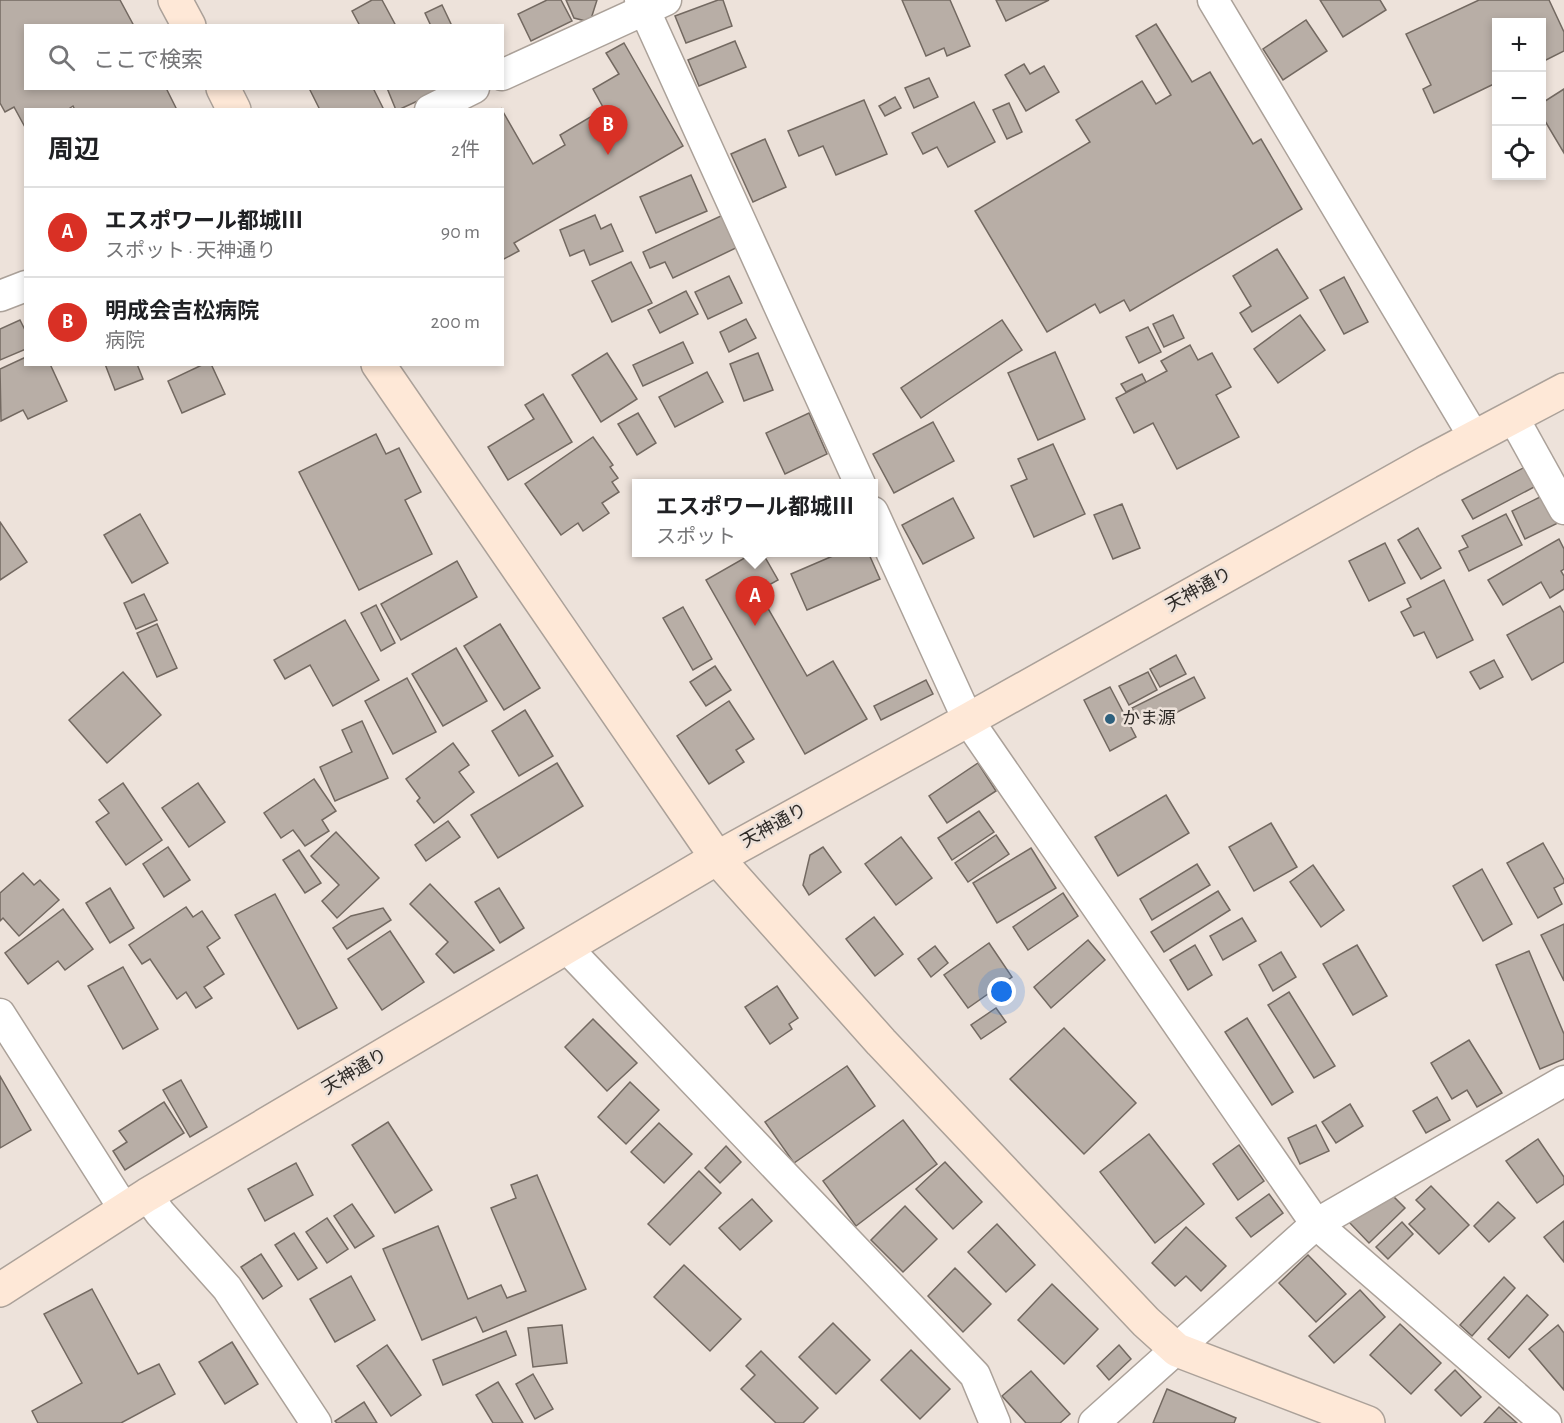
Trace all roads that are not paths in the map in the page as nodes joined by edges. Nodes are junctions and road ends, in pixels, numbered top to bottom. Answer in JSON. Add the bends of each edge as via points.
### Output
{"nodes":[{"id":1,"x":175,"y":0,"type":"edge"},
{"id":2,"x":1213,"y":0,"type":"edge"},
{"id":3,"x":650,"y":3,"type":"edge"},
{"id":4,"x":188,"y":24,"type":"edge"},
{"id":5,"x":504,"y":74,"type":"edge"},
{"id":6,"x":224,"y":90,"type":"edge"},
{"id":7,"x":470,"y":90,"type":"edge"},
{"id":8,"x":233,"y":108,"type":"edge"},
{"id":9,"x":433,"y":108,"type":"edge"},
{"id":10,"x":24,"y":287,"type":"edge"},
{"id":11,"x":0,"y":297,"type":"edge"},
{"id":12,"x":379,"y":366,"type":"edge"},
{"id":13,"x":1564,"y":390,"type":"edge"},
{"id":14,"x":1513,"y":417,"type":"junction"},
{"id":15,"x":1474,"y":437,"type":"junction"},
{"id":16,"x":858,"y":479,"type":"edge"},
{"id":17,"x":1564,"y":509,"type":"edge"},
{"id":18,"x":878,"y":523,"type":"edge"},
{"id":19,"x":968,"y":720,"type":"junction"},
{"id":20,"x":717,"y":858,"type":"junction"},
{"id":21,"x":566,"y":947,"type":"junction"},
{"id":22,"x":0,"y":1014,"type":"edge"},
{"id":23,"x":1564,"y":1081,"type":"edge"},
{"id":24,"x":135,"y":1202,"type":"junction"},
{"id":25,"x":1316,"y":1224,"type":"junction"},
{"id":26,"x":0,"y":1290,"type":"edge"},
{"id":27,"x":1177,"y":1350,"type":"junction"},
{"id":28,"x":316,"y":1423,"type":"edge"},
{"id":29,"x":995,"y":1423,"type":"edge"},
{"id":30,"x":1094,"y":1423,"type":"edge"},
{"id":31,"x":1368,"y":1423,"type":"edge"},
{"id":32,"x":1546,"y":1423,"type":"edge"}],
"edges":[{"from":1,"to":4,"type":"street"},
{"from":2,"to":15,"type":"street"},
{"from":3,"to":5,"type":"street"},
{"from":3,"to":16,"type":"street"},
{"from":6,"to":8,"type":"street"},
{"from":7,"to":9,"type":"street"},
{"from":10,"to":11,"type":"street"},
{"from":12,"to":20,"type":"street"},
{"from":13,"to":14,"type":"street","name":"天神通り"},
{"from":14,"to":15,"type":"street","name":"天神通り"},
{"from":14,"to":17,"type":"street"},
{"from":15,"to":19,"type":"street","name":"天神通り"},
{"from":18,"to":19,"type":"street"},
{"from":19,"to":20,"type":"street","name":"天神通り"},
{"from":19,"to":25,"type":"street"},
{"from":20,"to":21,"type":"street","name":"天神通り"},
{"from":20,"to":27,"type":"street","via":[[889,1051]]},
{"from":21,"to":24,"type":"street","name":"天神通り"},
{"from":21,"to":29,"type":"street","via":[[975,1375]]},
{"from":22,"to":24,"type":"street"},
{"from":23,"to":25,"type":"street"},
{"from":24,"to":26,"type":"street","name":"天神通り"},
{"from":24,"to":28,"type":"street","via":[[160,1213],[227,1288]]},
{"from":25,"to":27,"type":"street"},
{"from":25,"to":32,"type":"street"},
{"from":27,"to":30,"type":"street"},
{"from":27,"to":31,"type":"street"}]}
